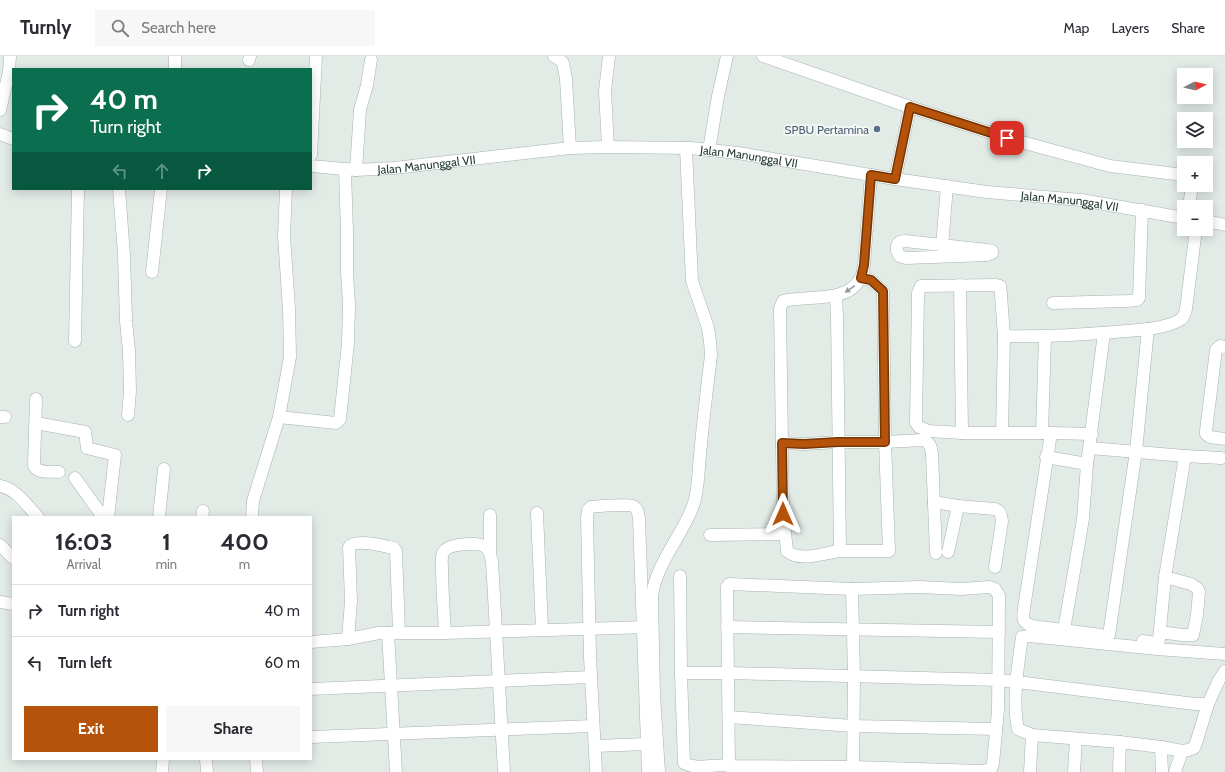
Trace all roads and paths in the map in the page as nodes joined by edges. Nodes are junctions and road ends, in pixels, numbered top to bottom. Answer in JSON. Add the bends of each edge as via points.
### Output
{"nodes":[{"id":1,"x":10,"y":56,"type":"edge"},
{"id":2,"x":175,"y":56,"type":"edge"},
{"id":3,"x":316,"y":56,"type":"edge"},
{"id":4,"x":554,"y":56,"type":"edge"},
{"id":5,"x":609,"y":56,"type":"edge"},
{"id":6,"x":727,"y":56,"type":"edge"},
{"id":7,"x":763,"y":56,"type":"edge"},
{"id":8,"x":371,"y":60,"type":"dead end"},
{"id":9,"x":175,"y":68,"type":"edge"},
{"id":10,"x":910,"y":107,"type":"junction"},
{"id":11,"x":0,"y":110,"type":"edge"},
{"id":12,"x":0,"y":134,"type":"edge"},
{"id":13,"x":312,"y":135,"type":"edge"},
{"id":14,"x":12,"y":139,"type":"edge"},
{"id":15,"x":608,"y":147,"type":"junction"},
{"id":16,"x":570,"y":148,"type":"junction"},
{"id":17,"x":686,"y":148,"type":"junction"},
{"id":18,"x":709,"y":150,"type":"junction"},
{"id":19,"x":312,"y":166,"type":"edge"},
{"id":20,"x":350,"y":170,"type":"junction"},
{"id":21,"x":1177,"y":174,"type":"edge"},
{"id":22,"x":871,"y":175,"type":"junction"},
{"id":23,"x":895,"y":179,"type":"junction"},
{"id":24,"x":947,"y":186,"type":"junction"},
{"id":25,"x":78,"y":190,"type":"edge"},
{"id":26,"x":119,"y":190,"type":"edge"},
{"id":27,"x":161,"y":190,"type":"edge"},
{"id":28,"x":286,"y":190,"type":"edge"},
{"id":29,"x":1142,"y":210,"type":"junction"},
{"id":30,"x":1177,"y":217,"type":"edge"},
{"id":31,"x":1213,"y":222,"type":"edge"},
{"id":32,"x":1225,"y":225,"type":"edge"},
{"id":33,"x":1195,"y":236,"type":"edge"},
{"id":34,"x":942,"y":246,"type":"junction"},
{"id":35,"x":152,"y":272,"type":"dead end"},
{"id":36,"x":861,"y":278,"type":"junction"},
{"id":37,"x":960,"y":285,"type":"junction"},
{"id":38,"x":836,"y":296,"type":"junction"},
{"id":39,"x":1053,"y":303,"type":"dead end"},
{"id":40,"x":1148,"y":329,"type":"junction"},
{"id":41,"x":1104,"y":332,"type":"junction"},
{"id":42,"x":1004,"y":336,"type":"junction"},
{"id":43,"x":1045,"y":337,"type":"junction"},
{"id":44,"x":76,"y":341,"type":"dead end"},
{"id":45,"x":1225,"y":346,"type":"edge"},
{"id":46,"x":36,"y":399,"type":"dead end"},
{"id":47,"x":128,"y":415,"type":"dead end"},
{"id":48,"x":279,"y":417,"type":"junction"},
{"id":49,"x":36,"y":423,"type":"junction"},
{"id":50,"x":962,"y":433,"type":"junction"},
{"id":51,"x":1002,"y":433,"type":"junction"},
{"id":52,"x":1046,"y":433,"type":"junction"},
{"id":53,"x":1092,"y":434,"type":"junction"},
{"id":54,"x":1225,"y":439,"type":"edge"},
{"id":55,"x":838,"y":442,"type":"junction"},
{"id":56,"x":885,"y":442,"type":"junction"},
{"id":57,"x":782,"y":443,"type":"junction"},
{"id":58,"x":1090,"y":448,"type":"junction"},
{"id":59,"x":1136,"y":451,"type":"junction"},
{"id":60,"x":1185,"y":456,"type":"junction"},
{"id":61,"x":1046,"y":457,"type":"junction"},
{"id":62,"x":1221,"y":458,"type":"dead end"},
{"id":63,"x":1087,"y":464,"type":"junction"},
{"id":64,"x":164,"y":469,"type":"dead end"},
{"id":65,"x":59,"y":472,"type":"dead end"},
{"id":66,"x":75,"y":478,"type":"dead end"},
{"id":67,"x":0,"y":486,"type":"edge"},
{"id":68,"x":934,"y":502,"type":"junction"},
{"id":69,"x":958,"y":506,"type":"junction"},
{"id":70,"x":537,"y":512,"type":"dead end"},
{"id":71,"x":490,"y":515,"type":"dead end"},
{"id":72,"x":37,"y":516,"type":"edge"},
{"id":73,"x":101,"y":516,"type":"edge"},
{"id":74,"x":108,"y":516,"type":"edge"},
{"id":75,"x":159,"y":516,"type":"edge"},
{"id":76,"x":252,"y":516,"type":"edge"},
{"id":77,"x":710,"y":534,"type":"dead end"},
{"id":78,"x":784,"y":534,"type":"junction"},
{"id":79,"x":0,"y":545,"type":"edge"},
{"id":80,"x":490,"y":552,"type":"junction"},
{"id":81,"x":840,"y":552,"type":"junction"},
{"id":82,"x":12,"y":559,"type":"edge"},
{"id":83,"x":0,"y":560,"type":"edge"},
{"id":84,"x":12,"y":560,"type":"edge"},
{"id":85,"x":995,"y":567,"type":"dead end"},
{"id":86,"x":680,"y":576,"type":"dead end"},
{"id":87,"x":1165,"y":577,"type":"junction"},
{"id":88,"x":852,"y":589,"type":"junction"},
{"id":89,"x":0,"y":602,"type":"edge"},
{"id":90,"x":12,"y":604,"type":"edge"},
{"id":91,"x":647,"y":627,"type":"junction"},
{"id":92,"x":727,"y":627,"type":"junction"},
{"id":93,"x":590,"y":628,"type":"junction"},
{"id":94,"x":542,"y":630,"type":"junction"},
{"id":95,"x":854,"y":630,"type":"junction"},
{"id":96,"x":1064,"y":630,"type":"junction"},
{"id":97,"x":497,"y":632,"type":"junction"},
{"id":98,"x":999,"y":632,"type":"junction"},
{"id":99,"x":1160,"y":632,"type":"junction"},
{"id":100,"x":393,"y":633,"type":"junction"},
{"id":101,"x":445,"y":634,"type":"junction"},
{"id":102,"x":1109,"y":635,"type":"junction"},
{"id":103,"x":348,"y":639,"type":"junction"},
{"id":104,"x":312,"y":642,"type":"edge"},
{"id":105,"x":1225,"y":654,"type":"edge"},
{"id":106,"x":1225,"y":671,"type":"edge"},
{"id":107,"x":680,"y":673,"type":"junction"},
{"id":108,"x":729,"y":673,"type":"junction"},
{"id":109,"x":591,"y":677,"type":"junction"},
{"id":110,"x":854,"y":677,"type":"junction"},
{"id":111,"x":499,"y":680,"type":"junction"},
{"id":112,"x":998,"y":680,"type":"junction"},
{"id":113,"x":1017,"y":682,"type":"junction"},
{"id":114,"x":391,"y":685,"type":"junction"},
{"id":115,"x":312,"y":688,"type":"edge"},
{"id":116,"x":1208,"y":704,"type":"junction"},
{"id":117,"x":729,"y":717,"type":"junction"},
{"id":118,"x":594,"y":726,"type":"junction"},
{"id":119,"x":853,"y":726,"type":"junction"},
{"id":120,"x":996,"y":729,"type":"junction"},
{"id":121,"x":502,"y":730,"type":"junction"},
{"id":122,"x":394,"y":734,"type":"junction"},
{"id":123,"x":1032,"y":735,"type":"junction"},
{"id":124,"x":312,"y":737,"type":"edge"},
{"id":125,"x":1076,"y":739,"type":"junction"},
{"id":126,"x":1120,"y":742,"type":"junction"},
{"id":127,"x":647,"y":744,"type":"junction"},
{"id":128,"x":594,"y":746,"type":"junction"},
{"id":129,"x":1161,"y":747,"type":"junction"},
{"id":130,"x":1182,"y":751,"type":"junction"},
{"id":131,"x":163,"y":760,"type":"edge"},
{"id":132,"x":206,"y":760,"type":"edge"},
{"id":133,"x":256,"y":760,"type":"edge"},
{"id":134,"x":729,"y":766,"type":"junction"},
{"id":135,"x":853,"y":767,"type":"junction"},
{"id":136,"x":162,"y":772,"type":"edge"},
{"id":137,"x":207,"y":772,"type":"edge"},
{"id":138,"x":256,"y":772,"type":"edge"},
{"id":139,"x":396,"y":772,"type":"edge"},
{"id":140,"x":504,"y":772,"type":"edge"},
{"id":141,"x":595,"y":772,"type":"edge"},
{"id":142,"x":648,"y":772,"type":"edge"},
{"id":143,"x":659,"y":772,"type":"edge"},
{"id":144,"x":1030,"y":772,"type":"edge"},
{"id":145,"x":1074,"y":772,"type":"edge"},
{"id":146,"x":1119,"y":772,"type":"edge"},
{"id":147,"x":1162,"y":772,"type":"edge"},
{"id":148,"x":1175,"y":772,"type":"edge"}],
"edges":[{"from":1,"to":11,"type":"street"},
{"from":2,"to":9,"type":"street"},
{"from":3,"to":13,"type":"street"},
{"from":4,"to":16,"type":"street","via":[[563,64],[566,79]]},
{"from":5,"to":15,"type":"street","via":[[605,91]]},
{"from":6,"to":18,"type":"street"},
{"from":7,"to":10,"type":"street"},
{"from":8,"to":20,"type":"street"},
{"from":10,"to":21,"type":"street","via":[[1007,138],[1110,166]]},
{"from":10,"to":23,"type":"street"},
{"from":12,"to":14,"type":"street"},
{"from":15,"to":16,"type":"street","name":"Jalan Manunggal VII"},
{"from":15,"to":17,"type":"street","name":"Jalan Manunggal VII"},
{"from":16,"to":20,"type":"street","name":"Jalan Manunggal VII","via":[[394,168]]},
{"from":17,"to":18,"type":"street","name":"Jalan Manunggal VII"},
{"from":17,"to":91,"type":"street","via":[[692,281],[708,328],[710,355],[698,488],[694,505],[684,526],[656,576]]},
{"from":18,"to":22,"type":"street","name":"Jalan Manunggal VII"},
{"from":19,"to":20,"type":"street","name":"Jalan Manunggal VII"},
{"from":20,"to":48,"type":"street","via":[[347,232],[348,343],[340,419],[336,424]]},
{"from":22,"to":23,"type":"street","name":"Jalan Manunggal VII"},
{"from":22,"to":36,"type":"street"},
{"from":23,"to":24,"type":"street","name":"Jalan Manunggal VII"},
{"from":24,"to":29,"type":"street","name":"Jalan Manunggal VII","via":[[1081,200]]},
{"from":24,"to":34,"type":"street"},
{"from":25,"to":44,"type":"street"},
{"from":26,"to":47,"type":"street","via":[[130,351]]},
{"from":27,"to":35,"type":"street"},
{"from":28,"to":48,"type":"street","via":[[284,236],[290,350]]},
{"from":29,"to":30,"type":"street","name":"Jalan Manunggal VII"},
{"from":29,"to":39,"type":"street","via":[[1139,298],[1128,301]]},
{"from":31,"to":32,"type":"street"},
{"from":33,"to":40,"type":"street","via":[[1184,316],[1178,321]]},
{"from":34,"to":34,"type":"street","via":[[987,250],[992,253],[987,256],[906,258],[900,256],[896,250],[897,245],[903,242]]},
{"from":36,"to":38,"type":"street","one_way":true,"via":[[852,289]]},
{"from":36,"to":56,"type":"street","via":[[871,280],[883,291]]},
{"from":37,"to":42,"type":"street","via":[[1000,286]]},
{"from":37,"to":50,"type":"street"},
{"from":37,"to":50,"type":"street","via":[[923,285],[918,293],[916,423],[919,428],[929,431]]},
{"from":38,"to":55,"type":"street"},
{"from":38,"to":57,"type":"street","via":[[792,299],[783,301],[780,308]]},
{"from":40,"to":41,"type":"street"},
{"from":40,"to":59,"type":"street"},
{"from":41,"to":43,"type":"street"},
{"from":41,"to":53,"type":"street"},
{"from":42,"to":43,"type":"street"},
{"from":42,"to":51,"type":"street"},
{"from":43,"to":52,"type":"street"},
{"from":45,"to":54,"type":"street","via":[[1220,346],[1216,350],[1206,431],[1210,437]]},
{"from":46,"to":49,"type":"street"},
{"from":48,"to":76,"type":"street","via":[[253,502]]},
{"from":49,"to":65,"type":"street","via":[[34,466],[41,472]]},
{"from":49,"to":74,"type":"street","via":[[85,432],[87,448],[115,455]]},
{"from":50,"to":51,"type":"street"},
{"from":51,"to":52,"type":"street"},
{"from":52,"to":53,"type":"street"},
{"from":52,"to":61,"type":"street"},
{"from":53,"to":58,"type":"street"},
{"from":55,"to":56,"type":"street"},
{"from":55,"to":57,"type":"street"},
{"from":55,"to":81,"type":"street"},
{"from":56,"to":68,"type":"street","via":[[928,442],[931,447]]},
{"from":56,"to":81,"type":"street","via":[[889,551]]},
{"from":57,"to":78,"type":"street"},
{"from":58,"to":59,"type":"street"},
{"from":58,"to":63,"type":"street"},
{"from":59,"to":60,"type":"street"},
{"from":59,"to":102,"type":"street"},
{"from":60,"to":62,"type":"street"},
{"from":60,"to":87,"type":"street"},
{"from":61,"to":63,"type":"street"},
{"from":61,"to":96,"type":"street","via":[[1023,619],[1032,626]]},
{"from":63,"to":96,"type":"street","via":[[1083,519]]},
{"from":64,"to":75,"type":"street"},
{"from":66,"to":73,"type":"street"},
{"from":67,"to":72,"type":"street","via":[[10,489],[24,500]]},
{"from":68,"to":69,"type":"street"},
{"from":68,"to":69,"type":"street","via":[[942,553]]},
{"from":69,"to":85,"type":"street","via":[[995,508],[1000,512],[1002,521]]},
{"from":70,"to":94,"type":"street"},
{"from":71,"to":80,"type":"street"},
{"from":77,"to":78,"type":"street"},
{"from":78,"to":81,"type":"street","via":[[787,551],[792,556]]},
{"from":79,"to":82,"type":"street"},
{"from":80,"to":97,"type":"street"},
{"from":80,"to":101,"type":"street","via":[[481,544],[472,544],[452,546],[443,553]]},
{"from":83,"to":84,"type":"street"},
{"from":86,"to":107,"type":"street"},
{"from":87,"to":99,"type":"street"},
{"from":87,"to":99,"type":"street","via":[[1191,584],[1200,596],[1193,635]]},
{"from":88,"to":92,"type":"street","via":[[730,584],[727,587]]},
{"from":88,"to":95,"type":"street"},
{"from":88,"to":98,"type":"street","via":[[993,588],[999,596]]},
{"from":89,"to":90,"type":"street"},
{"from":91,"to":93,"type":"street"},
{"from":91,"to":93,"type":"street","via":[[637,510],[633,506],[597,506],[590,507],[587,517]]},
{"from":91,"to":127,"type":"street"},
{"from":91,"to":143,"type":"street"},
{"from":92,"to":95,"type":"street"},
{"from":92,"to":108,"type":"street"},
{"from":93,"to":94,"type":"street"},
{"from":93,"to":109,"type":"street"},
{"from":94,"to":97,"type":"street"},
{"from":95,"to":98,"type":"street"},
{"from":95,"to":110,"type":"street"},
{"from":96,"to":102,"type":"street"},
{"from":97,"to":101,"type":"street"},
{"from":97,"to":111,"type":"street"},
{"from":98,"to":112,"type":"street"},
{"from":99,"to":102,"type":"street","via":[[1159,640],[1155,643]]},
{"from":100,"to":101,"type":"street"},
{"from":100,"to":103,"type":"street"},
{"from":100,"to":103,"type":"street","via":[[396,551],[389,546],[357,543],[349,547],[351,600]]},
{"from":100,"to":114,"type":"street"},
{"from":103,"to":104,"type":"street"},
{"from":105,"to":113,"type":"street","via":[[1025,636],[1022,637]]},
{"from":106,"to":116,"type":"street"},
{"from":107,"to":108,"type":"street"},
{"from":107,"to":134,"type":"street","via":[[684,763],[688,766]]},
{"from":108,"to":110,"type":"street"},
{"from":108,"to":117,"type":"street"},
{"from":109,"to":111,"type":"street"},
{"from":109,"to":118,"type":"street"},
{"from":110,"to":112,"type":"street"},
{"from":110,"to":119,"type":"street"},
{"from":111,"to":114,"type":"street"},
{"from":111,"to":121,"type":"street"},
{"from":112,"to":113,"type":"street"},
{"from":112,"to":120,"type":"street"},
{"from":113,"to":116,"type":"street","via":[[1188,704]]},
{"from":113,"to":123,"type":"street","via":[[1018,729]]},
{"from":114,"to":115,"type":"street"},
{"from":114,"to":122,"type":"street"},
{"from":116,"to":130,"type":"street","via":[[1194,748]]},
{"from":117,"to":119,"type":"street"},
{"from":117,"to":134,"type":"street"},
{"from":118,"to":121,"type":"street"},
{"from":118,"to":128,"type":"street"},
{"from":119,"to":120,"type":"street"},
{"from":119,"to":135,"type":"street"},
{"from":120,"to":135,"type":"street","via":[[993,764],[988,770]]},
{"from":121,"to":122,"type":"street"},
{"from":121,"to":140,"type":"street"},
{"from":122,"to":124,"type":"street"},
{"from":122,"to":139,"type":"street"},
{"from":123,"to":125,"type":"street"},
{"from":123,"to":144,"type":"street"},
{"from":125,"to":126,"type":"street"},
{"from":125,"to":145,"type":"street"},
{"from":126,"to":129,"type":"street"},
{"from":126,"to":146,"type":"street"},
{"from":127,"to":128,"type":"street"},
{"from":127,"to":142,"type":"street"},
{"from":128,"to":141,"type":"street"},
{"from":129,"to":130,"type":"street"},
{"from":129,"to":147,"type":"street"},
{"from":130,"to":148,"type":"street"},
{"from":131,"to":136,"type":"street"},
{"from":132,"to":137,"type":"street"},
{"from":133,"to":138,"type":"street"},
{"from":134,"to":135,"type":"street"}]}
